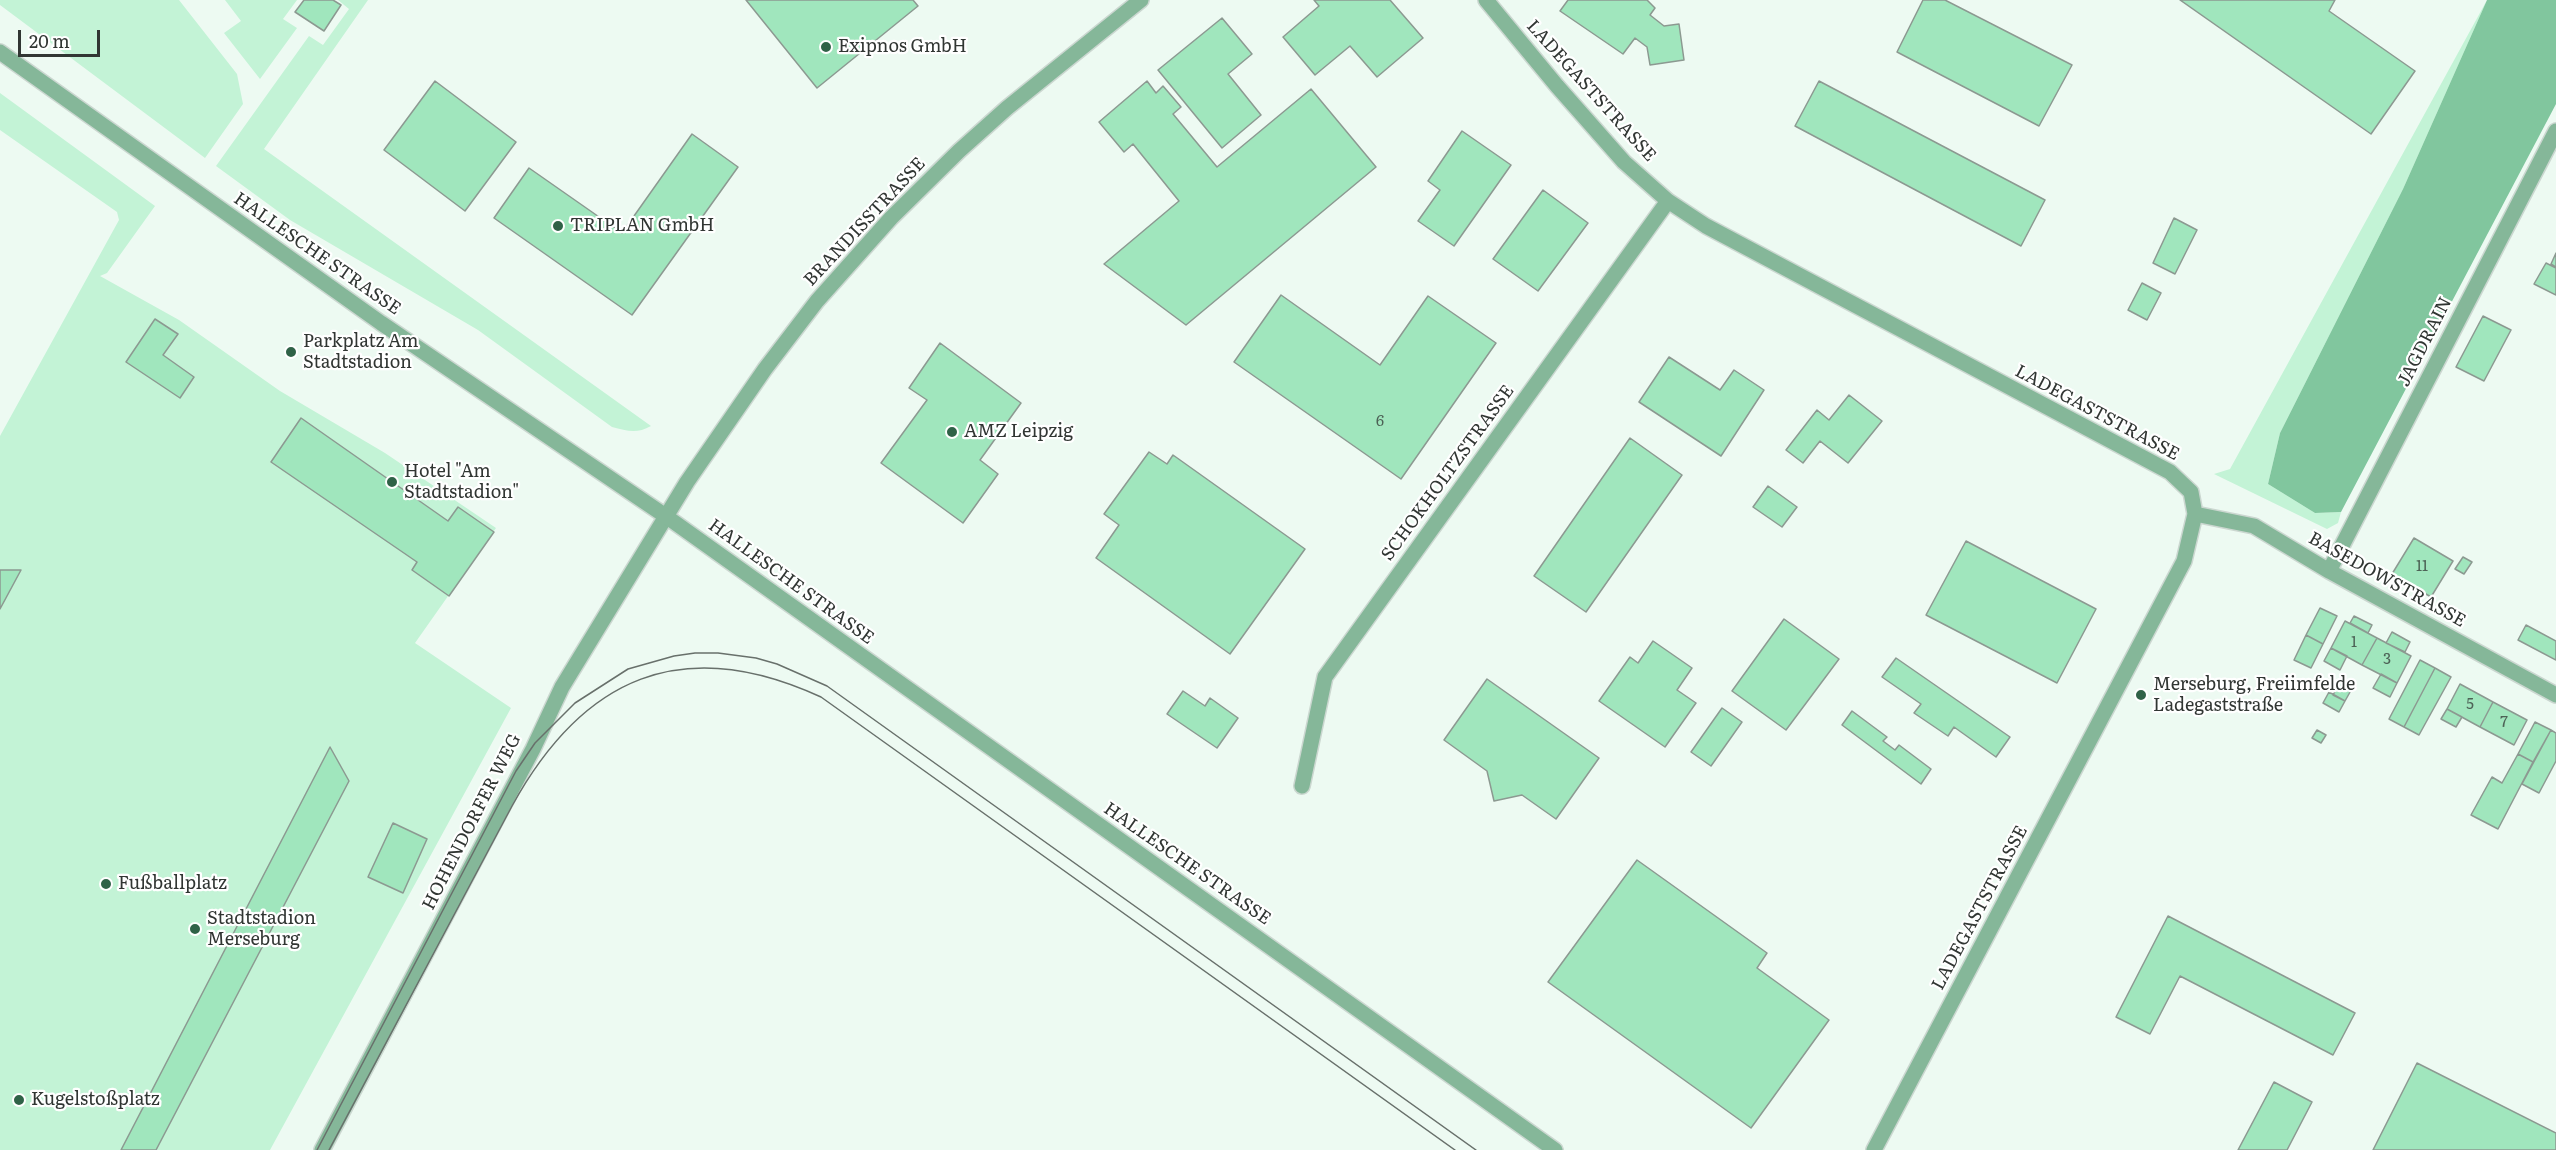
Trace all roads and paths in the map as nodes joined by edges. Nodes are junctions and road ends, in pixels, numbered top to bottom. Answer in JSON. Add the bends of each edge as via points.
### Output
{"nodes":[{"id":1,"x":1141,"y":0,"type":"edge"},
{"id":2,"x":1486,"y":0,"type":"edge"},
{"id":3,"x":0,"y":52,"type":"edge"},
{"id":4,"x":2556,"y":131,"type":"edge"},
{"id":5,"x":1668,"y":201,"type":"junction"},
{"id":6,"x":2194,"y":514,"type":"junction"},
{"id":7,"x":667,"y":517,"type":"junction"},
{"id":8,"x":2329,"y":571,"type":"junction"},
{"id":9,"x":2556,"y":695,"type":"edge"},
{"id":10,"x":1302,"y":786,"type":"dead end"},
{"id":11,"x":322,"y":1150,"type":"edge"},
{"id":12,"x":1555,"y":1150,"type":"edge"},
{"id":13,"x":1874,"y":1150,"type":"edge"}],
"edges":[{"from":1,"to":7,"type":"street","name":"BRANDISSTRASSE","via":[[1007,108],[891,218],[765,369]]},
{"from":2,"to":5,"type":"street","name":"LADEGASTSTRASSE","via":[[1624,162]]},
{"from":3,"to":7,"type":"street","name":"HALLESCHE STRASSE","via":[[381,323]]},
{"from":4,"to":8,"type":"street","name":"JAGDRAIN"},
{"from":5,"to":6,"type":"street","name":"LADEGASTSTRASSE","via":[[1716,232],[2170,472],[2191,492]]},
{"from":5,"to":10,"type":"street","name":"SCHOKHOLTZSTRASSE","via":[[1325,677]]},
{"from":6,"to":8,"type":"street","name":"BASEDOWSTRASSE","via":[[2254,526]]},
{"from":6,"to":13,"type":"street","name":"LADEGASTSTRASSE","via":[[2184,561]]},
{"from":7,"to":11,"type":"street","name":"HOHENDORFER WEG","via":[[562,687]]},
{"from":7,"to":12,"type":"street","name":"HALLESCHE STRASSE"},
{"from":8,"to":9,"type":"street","name":"BASEDOWSTRASSE"}]}
